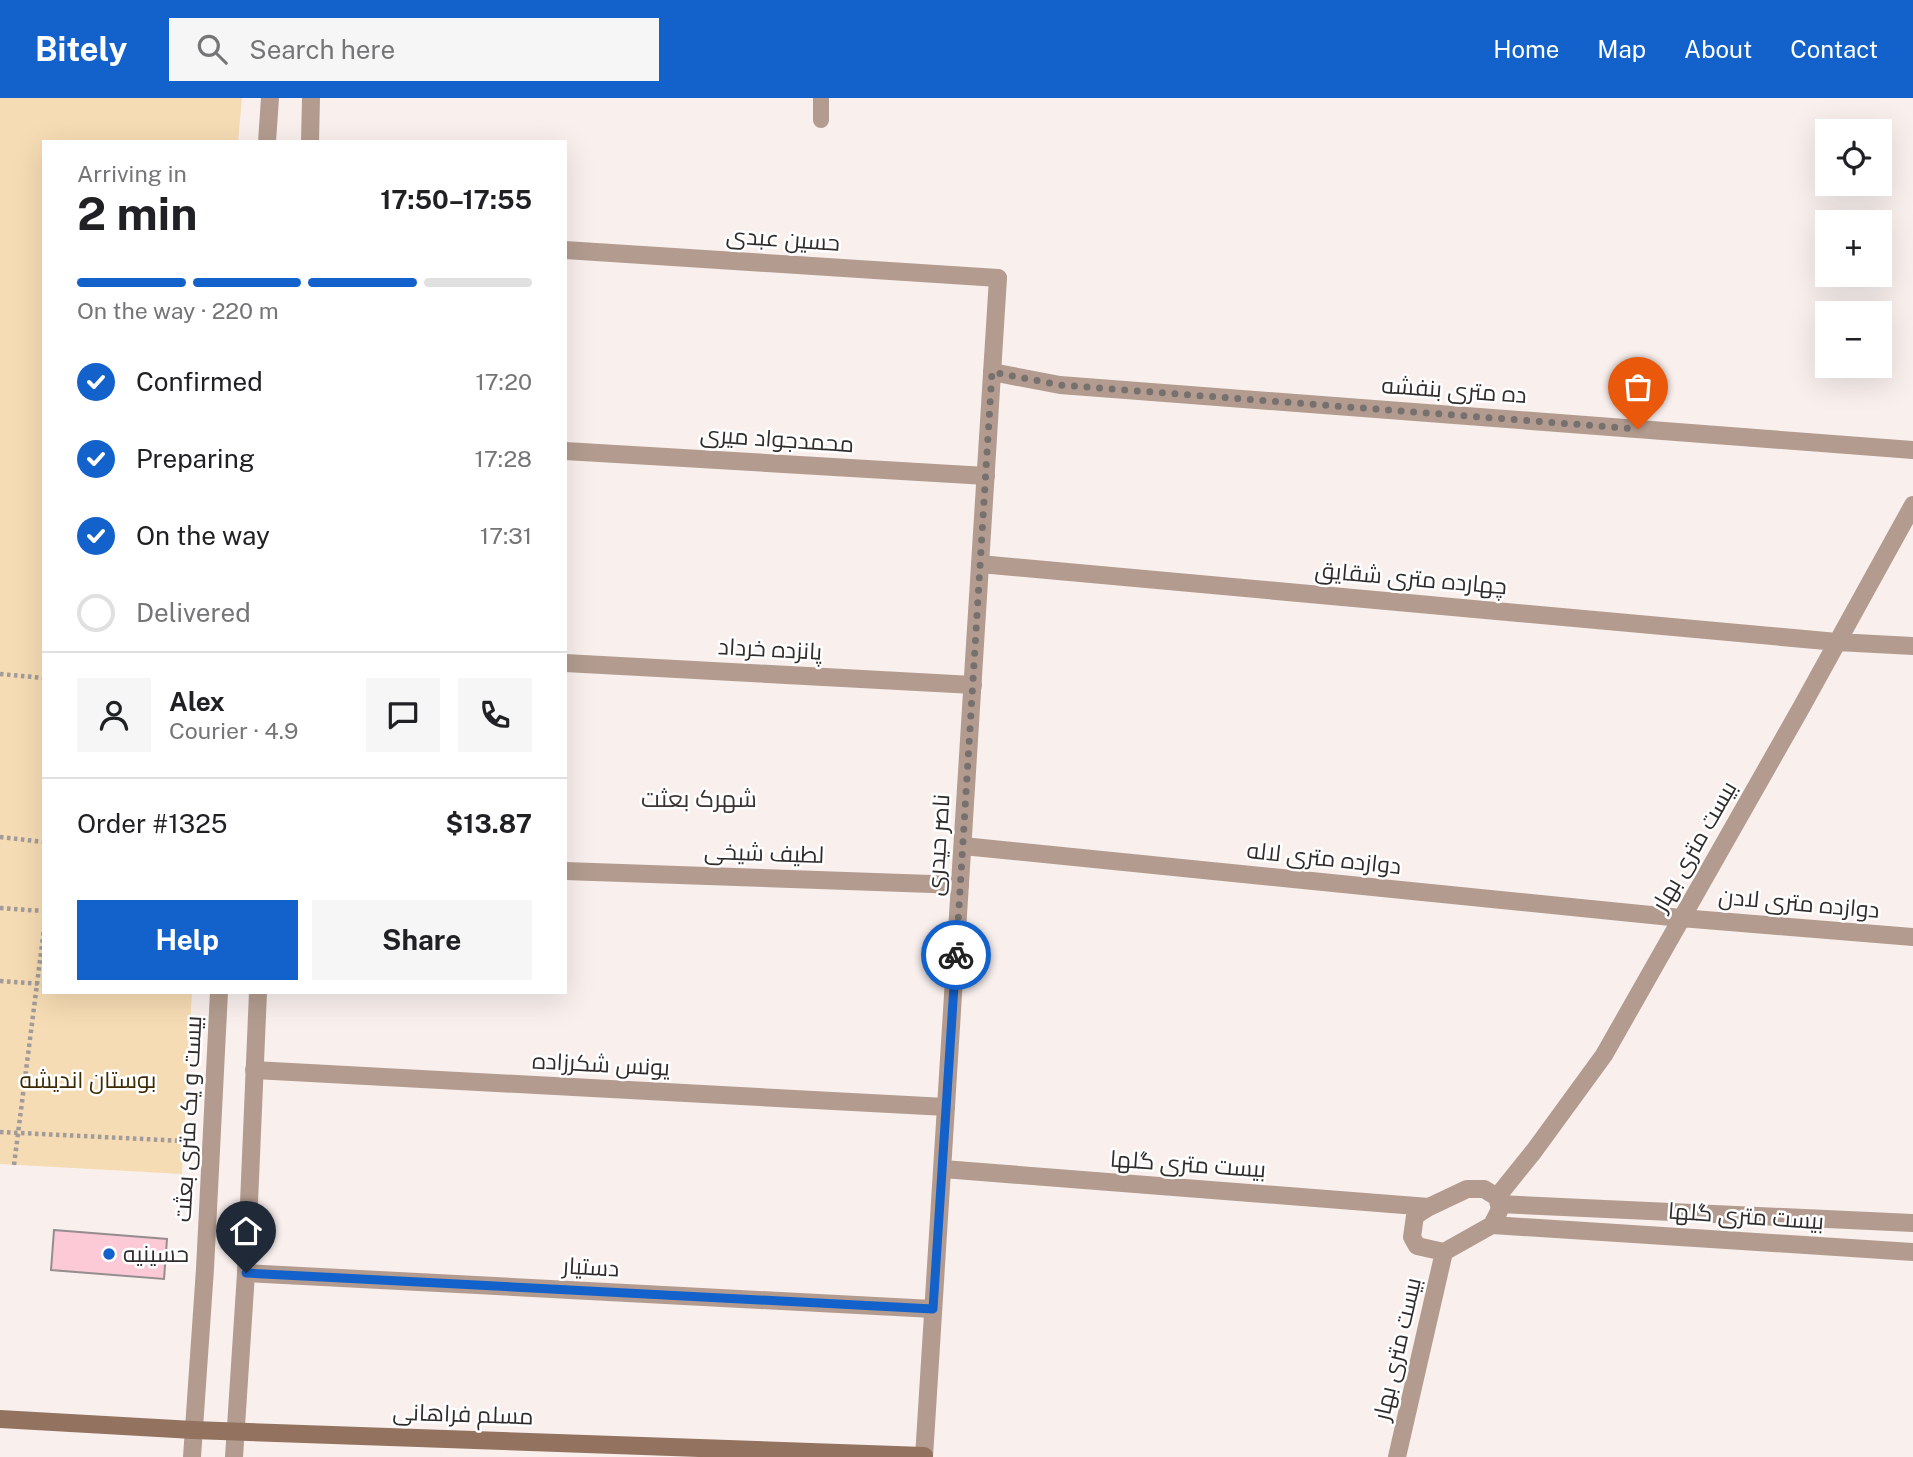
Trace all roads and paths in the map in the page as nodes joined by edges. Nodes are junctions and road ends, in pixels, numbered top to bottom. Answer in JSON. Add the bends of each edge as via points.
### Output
{"nodes":[{"id":1,"x":270,"y":98,"type":"edge"},
{"id":2,"x":311,"y":98,"type":"edge"},
{"id":3,"x":821,"y":98,"type":"edge"},
{"id":4,"x":821,"y":120,"type":"dead end"},
{"id":5,"x":267,"y":140,"type":"edge"},
{"id":6,"x":310,"y":140,"type":"edge"},
{"id":7,"x":567,"y":250,"type":"edge"},
{"id":8,"x":998,"y":278,"type":"joint"},
{"id":9,"x":992,"y":372,"type":"junction"},
{"id":10,"x":567,"y":450,"type":"edge"},
{"id":11,"x":1913,"y":450,"type":"edge"},
{"id":12,"x":986,"y":476,"type":"junction"},
{"id":13,"x":1913,"y":505,"type":"edge"},
{"id":14,"x":980,"y":564,"type":"junction"},
{"id":15,"x":1837,"y":642,"type":"junction"},
{"id":16,"x":1913,"y":646,"type":"edge"},
{"id":17,"x":567,"y":663,"type":"edge"},
{"id":18,"x":0,"y":674,"type":"edge"},
{"id":19,"x":42,"y":678,"type":"edge"},
{"id":20,"x":973,"y":685,"type":"junction"},
{"id":21,"x":0,"y":837,"type":"edge"},
{"id":22,"x":42,"y":842,"type":"edge"},
{"id":23,"x":962,"y":846,"type":"junction"},
{"id":24,"x":567,"y":871,"type":"edge"},
{"id":25,"x":960,"y":885,"type":"junction"},
{"id":26,"x":0,"y":908,"type":"edge"},
{"id":27,"x":42,"y":911,"type":"edge"},
{"id":28,"x":1681,"y":918,"type":"junction"},
{"id":29,"x":1913,"y":937,"type":"edge"},
{"id":30,"x":42,"y":965,"type":"edge"},
{"id":31,"x":0,"y":981,"type":"edge"},
{"id":32,"x":41,"y":983,"type":"edge"},
{"id":33,"x":219,"y":994,"type":"edge"},
{"id":34,"x":258,"y":994,"type":"edge"},
{"id":35,"x":254,"y":1070,"type":"junction"},
{"id":36,"x":946,"y":1107,"type":"junction"},
{"id":37,"x":0,"y":1132,"type":"edge"},
{"id":38,"x":19,"y":1132,"type":"junction"},
{"id":39,"x":184,"y":1141,"type":"dead end"},
{"id":40,"x":14,"y":1165,"type":"dead end"},
{"id":41,"x":943,"y":1169,"type":"junction"},
{"id":42,"x":1498,"y":1200,"type":"junction"},
{"id":43,"x":1429,"y":1207,"type":"junction"},
{"id":44,"x":1913,"y":1223,"type":"edge"},
{"id":45,"x":1492,"y":1225,"type":"junction"},
{"id":46,"x":1444,"y":1251,"type":"junction"},
{"id":47,"x":1913,"y":1252,"type":"edge"},
{"id":48,"x":246,"y":1273,"type":"junction"},
{"id":49,"x":933,"y":1309,"type":"junction"},
{"id":50,"x":0,"y":1419,"type":"edge"},
{"id":51,"x":194,"y":1430,"type":"junction"},
{"id":52,"x":236,"y":1431,"type":"junction"},
{"id":53,"x":192,"y":1457,"type":"edge"},
{"id":54,"x":234,"y":1457,"type":"edge"},
{"id":55,"x":924,"y":1457,"type":"edge"},
{"id":56,"x":1397,"y":1457,"type":"edge"}],
"edges":[{"from":1,"to":5,"type":"street"},
{"from":2,"to":6,"type":"street"},
{"from":3,"to":4,"type":"lane"},
{"from":7,"to":8,"type":"street","name":"حسین عبدی"},
{"from":8,"to":9,"type":"street","name":"ناصر حیدری"},
{"from":9,"to":11,"type":"street","name":"ده متری بنفشه","via":[[1060,385]]},
{"from":9,"to":12,"type":"street","name":"ناصر حیدری"},
{"from":10,"to":12,"type":"street","name":"محمدجواد میری"},
{"from":12,"to":14,"type":"street","name":"ناصر حیدری"},
{"from":13,"to":15,"type":"street","name":"بیست متری بهار"},
{"from":14,"to":15,"type":"street","name":"چهارده متری شقایق"},
{"from":14,"to":20,"type":"street","name":"ناصر حیدری"},
{"from":15,"to":16,"type":"street","name":"چهارده متری شقایق"},
{"from":15,"to":28,"type":"street","name":"بیست متری بهار"},
{"from":17,"to":20,"type":"street","name":"پانزده خرداد"},
{"from":18,"to":19,"type":"path"},
{"from":20,"to":23,"type":"street","name":"ناصر حیدری"},
{"from":21,"to":22,"type":"path"},
{"from":23,"to":25,"type":"street","name":"ناصر حیدری"},
{"from":23,"to":28,"type":"street","name":"دوازده متری لاله"},
{"from":24,"to":25,"type":"street","name":"لطیف شیخی"},
{"from":25,"to":36,"type":"street","name":"ناصر حیدری"},
{"from":26,"to":27,"type":"path"},
{"from":28,"to":29,"type":"street","name":"دوازده متری لادن"},
{"from":28,"to":42,"type":"street","name":"بیست متری بهار","via":[[1604,1055]]},
{"from":30,"to":32,"type":"path"},
{"from":31,"to":32,"type":"path"},
{"from":32,"to":38,"type":"path"},
{"from":33,"to":51,"type":"street","name":"بیست و یک متری بعثت"},
{"from":34,"to":35,"type":"street"},
{"from":35,"to":36,"type":"street","name":"یونس شکرزاده"},
{"from":35,"to":48,"type":"street"},
{"from":36,"to":41,"type":"street","name":"ناصر حیدری"},
{"from":37,"to":38,"type":"path"},
{"from":38,"to":39,"type":"path"},
{"from":38,"to":40,"type":"path"},
{"from":41,"to":43,"type":"street","name":"بیست متری گلها"},
{"from":41,"to":49,"type":"street","name":"ناصر حیدری"},
{"from":42,"to":43,"type":"street","name":"بیست متری گلها","via":[[1484,1189],[1467,1189]]},
{"from":42,"to":44,"type":"street","name":"بیست متری گلها"},
{"from":42,"to":45,"type":"street","via":[[1500,1209]]},
{"from":43,"to":46,"type":"street","via":[[1415,1216],[1412,1237],[1417,1246]]},
{"from":45,"to":46,"type":"street"},
{"from":45,"to":47,"type":"street","name":"بیست متری گلها"},
{"from":46,"to":56,"type":"street","name":"بیست متری بهار"},
{"from":48,"to":49,"type":"street","name":"دستیار"},
{"from":48,"to":52,"type":"street"},
{"from":49,"to":55,"type":"street","name":"ناصر حیدری"},
{"from":50,"to":51,"type":"main road","name":"مسلم فراهانی"},
{"from":51,"to":52,"type":"main road","name":"مسلم فراهانی"},
{"from":51,"to":53,"type":"street","name":"بیست و یک متری بعثت"},
{"from":52,"to":54,"type":"street"},
{"from":52,"to":55,"type":"main road","name":"مسلم فراهانی"}]}
